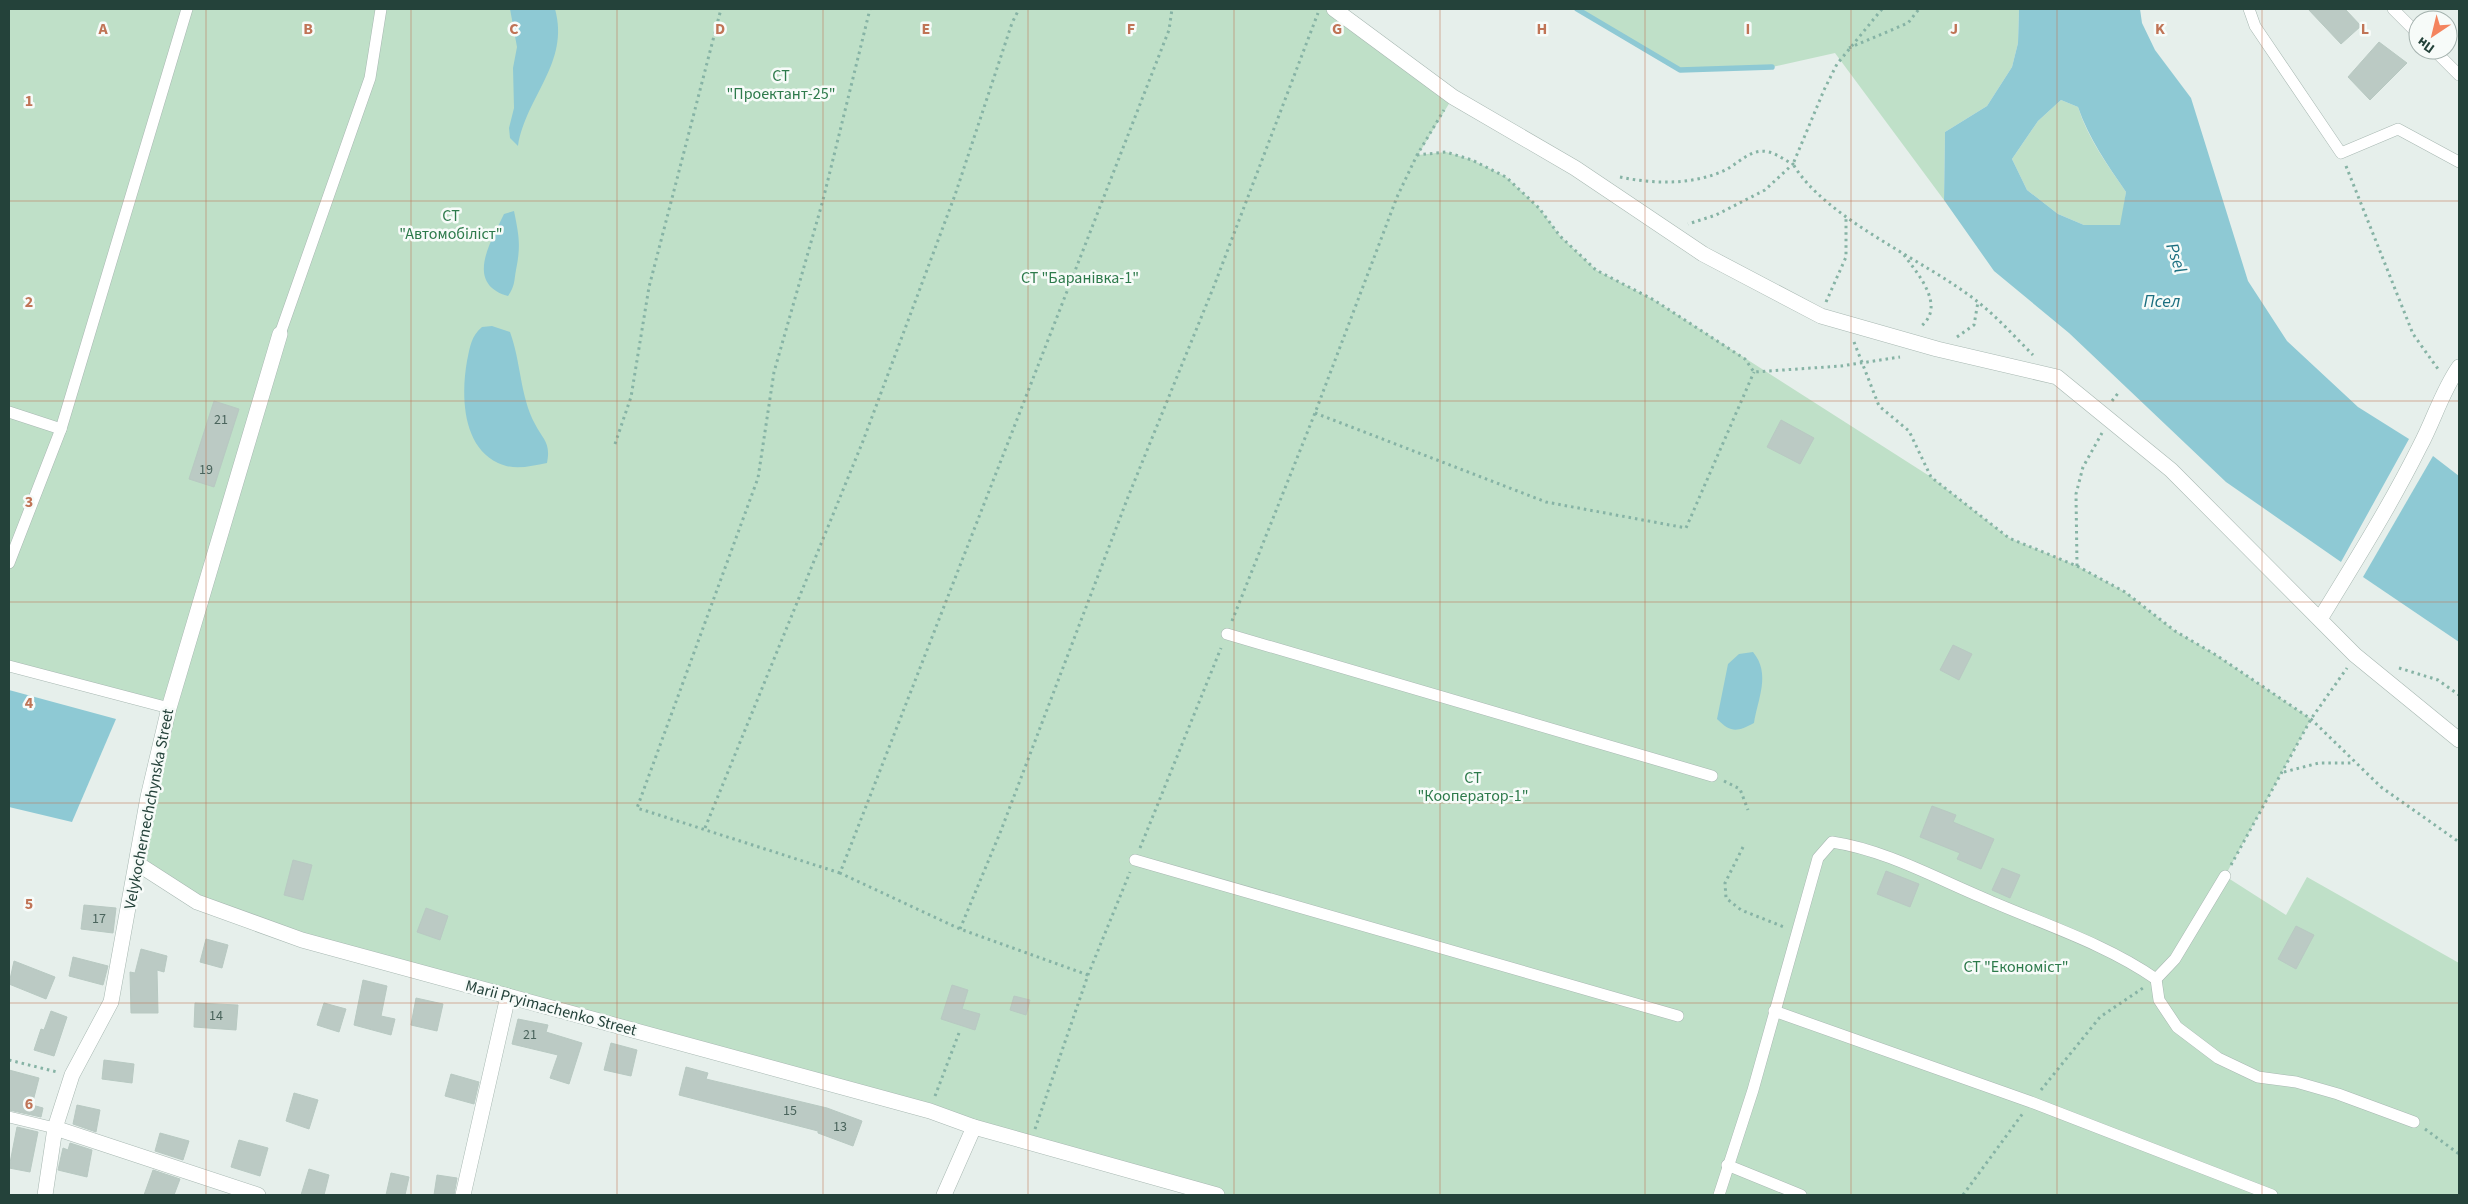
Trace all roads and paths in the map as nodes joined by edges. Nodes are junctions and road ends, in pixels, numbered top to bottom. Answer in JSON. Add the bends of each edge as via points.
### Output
{"nodes":[{"id":1,"x":187,"y":9,"type":"edge"},
{"id":2,"x":381,"y":9,"type":"edge"},
{"id":3,"x":721,"y":9,"type":"edge"},
{"id":4,"x":870,"y":9,"type":"edge"},
{"id":5,"x":1019,"y":9,"type":"edge"},
{"id":6,"x":1172,"y":9,"type":"edge"},
{"id":7,"x":1320,"y":9,"type":"edge"},
{"id":8,"x":1334,"y":9,"type":"edge"},
{"id":9,"x":1882,"y":9,"type":"edge"},
{"id":10,"x":1919,"y":9,"type":"edge"},
{"id":11,"x":2248,"y":9,"type":"edge"},
{"id":12,"x":2393,"y":9,"type":"edge"},
{"id":13,"x":2408,"y":24,"type":"edge"},
{"id":14,"x":1848,"y":49,"type":"junction"},
{"id":15,"x":2444,"y":60,"type":"edge"},
{"id":16,"x":2459,"y":76,"type":"edge"},
{"id":17,"x":1452,"y":97,"type":"junction"},
{"id":18,"x":2341,"y":153,"type":"junction"},
{"id":19,"x":1417,"y":155,"type":"junction"},
{"id":20,"x":2459,"y":162,"type":"edge"},
{"id":21,"x":1793,"y":164,"type":"junction"},
{"id":22,"x":1612,"y":176,"type":"dead end"},
{"id":23,"x":1846,"y":215,"type":"junction"},
{"id":24,"x":1669,"y":231,"type":"junction"},
{"id":25,"x":1903,"y":252,"type":"junction"},
{"id":26,"x":1978,"y":302,"type":"junction"},
{"id":27,"x":1820,"y":316,"type":"junction"},
{"id":28,"x":1846,"y":324,"type":"junction"},
{"id":29,"x":280,"y":334,"type":"joint"},
{"id":30,"x":1903,"y":339,"type":"junction"},
{"id":31,"x":1937,"y":349,"type":"junction"},
{"id":32,"x":1903,"y":356,"type":"dead end"},
{"id":33,"x":2036,"y":357,"type":"dead end"},
{"id":34,"x":1863,"y":363,"type":"junction"},
{"id":35,"x":2459,"y":367,"type":"edge"},
{"id":36,"x":1754,"y":372,"type":"junction"},
{"id":37,"x":2448,"y":382,"type":"junction"},
{"id":38,"x":9,"y":412,"type":"edge"},
{"id":39,"x":1315,"y":413,"type":"junction"},
{"id":40,"x":2113,"y":423,"type":"junction"},
{"id":41,"x":61,"y":429,"type":"junction"},
{"id":42,"x":615,"y":444,"type":"dead end"},
{"id":43,"x":9,"y":563,"type":"edge"},
{"id":44,"x":2077,"y":566,"type":"junction"},
{"id":45,"x":2320,"y":620,"type":"junction"},
{"id":46,"x":1226,"y":634,"type":"junction"},
{"id":47,"x":2355,"y":655,"type":"junction"},
{"id":48,"x":9,"y":666,"type":"edge"},
{"id":49,"x":2392,"y":666,"type":"dead end"},
{"id":50,"x":2459,"y":695,"type":"edge"},
{"id":51,"x":169,"y":708,"type":"junction"},
{"id":52,"x":2310,"y":719,"type":"junction"},
{"id":53,"x":2459,"y":740,"type":"edge"},
{"id":54,"x":2354,"y":763,"type":"junction"},
{"id":55,"x":2284,"y":772,"type":"junction"},
{"id":56,"x":1712,"y":776,"type":"joint"},
{"id":57,"x":1748,"y":810,"type":"dead end"},
{"id":58,"x":705,"y":828,"type":"junction"},
{"id":59,"x":2459,"y":842,"type":"edge"},
{"id":60,"x":1743,"y":847,"type":"dead end"},
{"id":61,"x":1135,"y":860,"type":"junction"},
{"id":62,"x":138,"y":864,"type":"junction"},
{"id":63,"x":840,"y":873,"type":"junction"},
{"id":64,"x":2225,"y":876,"type":"joint"},
{"id":65,"x":960,"y":929,"type":"junction"},
{"id":66,"x":1796,"y":932,"type":"junction"},
{"id":67,"x":1088,"y":975,"type":"junction"},
{"id":68,"x":2156,"y":979,"type":"junction"},
{"id":69,"x":508,"y":996,"type":"junction"},
{"id":70,"x":1774,"y":1011,"type":"junction"},
{"id":71,"x":1678,"y":1016,"type":"dead end"},
{"id":72,"x":959,"y":1033,"type":"dead end"},
{"id":73,"x":9,"y":1060,"type":"edge"},
{"id":74,"x":72,"y":1075,"type":"junction"},
{"id":75,"x":2031,"y":1102,"type":"junction"},
{"id":76,"x":930,"y":1110,"type":"junction"},
{"id":77,"x":9,"y":1117,"type":"edge"},
{"id":78,"x":2414,"y":1122,"type":"joint"},
{"id":79,"x":974,"y":1127,"type":"junction"},
{"id":80,"x":56,"y":1128,"type":"junction"},
{"id":81,"x":1031,"y":1141,"type":"junction"},
{"id":82,"x":2459,"y":1154,"type":"edge"},
{"id":83,"x":1727,"y":1165,"type":"junction"},
{"id":84,"x":45,"y":1195,"type":"edge"},
{"id":85,"x":258,"y":1195,"type":"edge"},
{"id":86,"x":463,"y":1195,"type":"edge"},
{"id":87,"x":944,"y":1195,"type":"edge"},
{"id":88,"x":1217,"y":1195,"type":"edge"},
{"id":89,"x":1720,"y":1195,"type":"edge"},
{"id":90,"x":1801,"y":1195,"type":"edge"},
{"id":91,"x":1963,"y":1195,"type":"edge"},
{"id":92,"x":2272,"y":1195,"type":"edge"}],
"edges":[{"from":1,"to":41,"type":"lane"},
{"from":2,"to":29,"type":"lane","via":[[370,78]]},
{"from":3,"to":42,"type":"path","via":[[650,287],[631,397]]},
{"from":4,"to":58,"type":"path","via":[[823,200],[774,372],[758,478],[637,808]]},
{"from":5,"to":58,"type":"path","via":[[956,195],[863,441]]},
{"from":6,"to":63,"type":"path","via":[[1170,30]]},
{"from":7,"to":65,"type":"path"},
{"from":8,"to":17,"type":"street"},
{"from":9,"to":14,"type":"path"},
{"from":10,"to":14,"type":"path","via":[[1908,23]]},
{"from":11,"to":18,"type":"lane","via":[[2255,26]]},
{"from":12,"to":13,"type":"lane"},
{"from":14,"to":21,"type":"path","via":[[1824,90]]},
{"from":15,"to":16,"type":"lane"},
{"from":17,"to":19,"type":"path"},
{"from":17,"to":24,"type":"street","via":[[1575,168]]},
{"from":18,"to":20,"type":"lane","via":[[2398,129]]},
{"from":18,"to":37,"type":"path","via":[[2413,334]]},
{"from":19,"to":36,"type":"path","via":[[1446,152],[1472,160],[1506,178],[1539,208],[1560,236],[1596,270],[1654,300],[1745,359]]},
{"from":19,"to":39,"type":"path","via":[[1397,197]]},
{"from":21,"to":22,"type":"path","via":[[1768,152],[1749,154],[1722,172],[1678,183]]},
{"from":21,"to":23,"type":"path","via":[[1803,181]]},
{"from":21,"to":24,"type":"path","via":[[1765,190],[1716,215]]},
{"from":23,"to":25,"type":"path"},
{"from":23,"to":27,"type":"path","via":[[1846,257]]},
{"from":24,"to":27,"type":"street","via":[[1703,254]]},
{"from":25,"to":26,"type":"path"},
{"from":25,"to":30,"type":"path","via":[[1930,296],[1931,310],[1925,323]]},
{"from":26,"to":31,"type":"path","via":[[1974,325]]},
{"from":26,"to":33,"type":"path"},
{"from":27,"to":28,"type":"street"},
{"from":28,"to":30,"type":"street"},
{"from":28,"to":34,"type":"path"},
{"from":29,"to":51,"type":"street","name":"Velykochernechchynska Street"},
{"from":30,"to":31,"type":"street"},
{"from":31,"to":40,"type":"street","via":[[2057,377]]},
{"from":32,"to":34,"type":"path"},
{"from":34,"to":36,"type":"path"},
{"from":34,"to":44,"type":"path","via":[[1879,406],[1909,431],[1931,477],[2009,538]]},
{"from":35,"to":37,"type":"street"},
{"from":36,"to":39,"type":"path","via":[[1686,528],[1546,502]]},
{"from":37,"to":45,"type":"street","via":[[2421,445],[2377,527]]},
{"from":38,"to":41,"type":"lane"},
{"from":39,"to":46,"type":"path"},
{"from":40,"to":44,"type":"path","via":[[2098,436],[2083,467],[2076,494]]},
{"from":40,"to":45,"type":"street","via":[[2171,470]]},
{"from":41,"to":43,"type":"lane"},
{"from":44,"to":52,"type":"path","via":[[2124,592],[2175,631]]},
{"from":45,"to":47,"type":"street"},
{"from":46,"to":56,"type":"lane"},
{"from":46,"to":61,"type":"path"},
{"from":47,"to":52,"type":"path"},
{"from":47,"to":53,"type":"street"},
{"from":48,"to":51,"type":"lane"},
{"from":49,"to":50,"type":"path","via":[[2438,680]]},
{"from":51,"to":62,"type":"street","name":"Velykochernechchynska Street","via":[[148,796]]},
{"from":52,"to":54,"type":"path"},
{"from":52,"to":55,"type":"path"},
{"from":54,"to":55,"type":"path","via":[[2320,763]]},
{"from":54,"to":59,"type":"path","via":[[2381,787]]},
{"from":55,"to":64,"type":"path"},
{"from":56,"to":57,"type":"path","via":[[1740,789]]},
{"from":58,"to":63,"type":"path"},
{"from":60,"to":66,"type":"path","via":[[1725,884],[1726,898],[1741,910]]},
{"from":61,"to":67,"type":"path"},
{"from":61,"to":71,"type":"lane"},
{"from":62,"to":69,"type":"street","name":"Marii Pryimachenko Street","via":[[197,902],[302,940]]},
{"from":62,"to":74,"type":"street","name":"Velykochernechchynska Street","via":[[111,1002]]},
{"from":63,"to":65,"type":"path"},
{"from":64,"to":68,"type":"lane","via":[[2175,958]]},
{"from":65,"to":67,"type":"path"},
{"from":66,"to":68,"type":"lane","via":[[1818,858],[1832,842],[1848,844],[1894,860],[2099,948]]},
{"from":66,"to":70,"type":"lane"},
{"from":67,"to":81,"type":"path"},
{"from":68,"to":75,"type":"path","via":[[2100,1017]]},
{"from":68,"to":78,"type":"lane","via":[[2158,1000],[2177,1027],[2218,1058],[2258,1078],[2296,1082]]},
{"from":69,"to":76,"type":"street","name":"Marii Pryimachenko Street"},
{"from":69,"to":86,"type":"street"},
{"from":70,"to":75,"type":"lane"},
{"from":70,"to":83,"type":"lane","via":[[1753,1090]]},
{"from":72,"to":76,"type":"path"},
{"from":73,"to":74,"type":"path"},
{"from":74,"to":80,"type":"street","name":"Velykochernechchynska Street"},
{"from":75,"to":91,"type":"path"},
{"from":75,"to":92,"type":"lane"},
{"from":76,"to":79,"type":"street","name":"Marii Pryimachenko Street"},
{"from":77,"to":80,"type":"lane"},
{"from":78,"to":82,"type":"path"},
{"from":79,"to":81,"type":"street","name":"Marii Pryimachenko Street"},
{"from":79,"to":87,"type":"street"},
{"from":80,"to":84,"type":"street","name":"Velykochernechchynska Street"},
{"from":80,"to":85,"type":"street"},
{"from":81,"to":88,"type":"street","name":"Marii Pryimachenko Street"},
{"from":83,"to":89,"type":"lane"},
{"from":83,"to":90,"type":"lane"}]}
